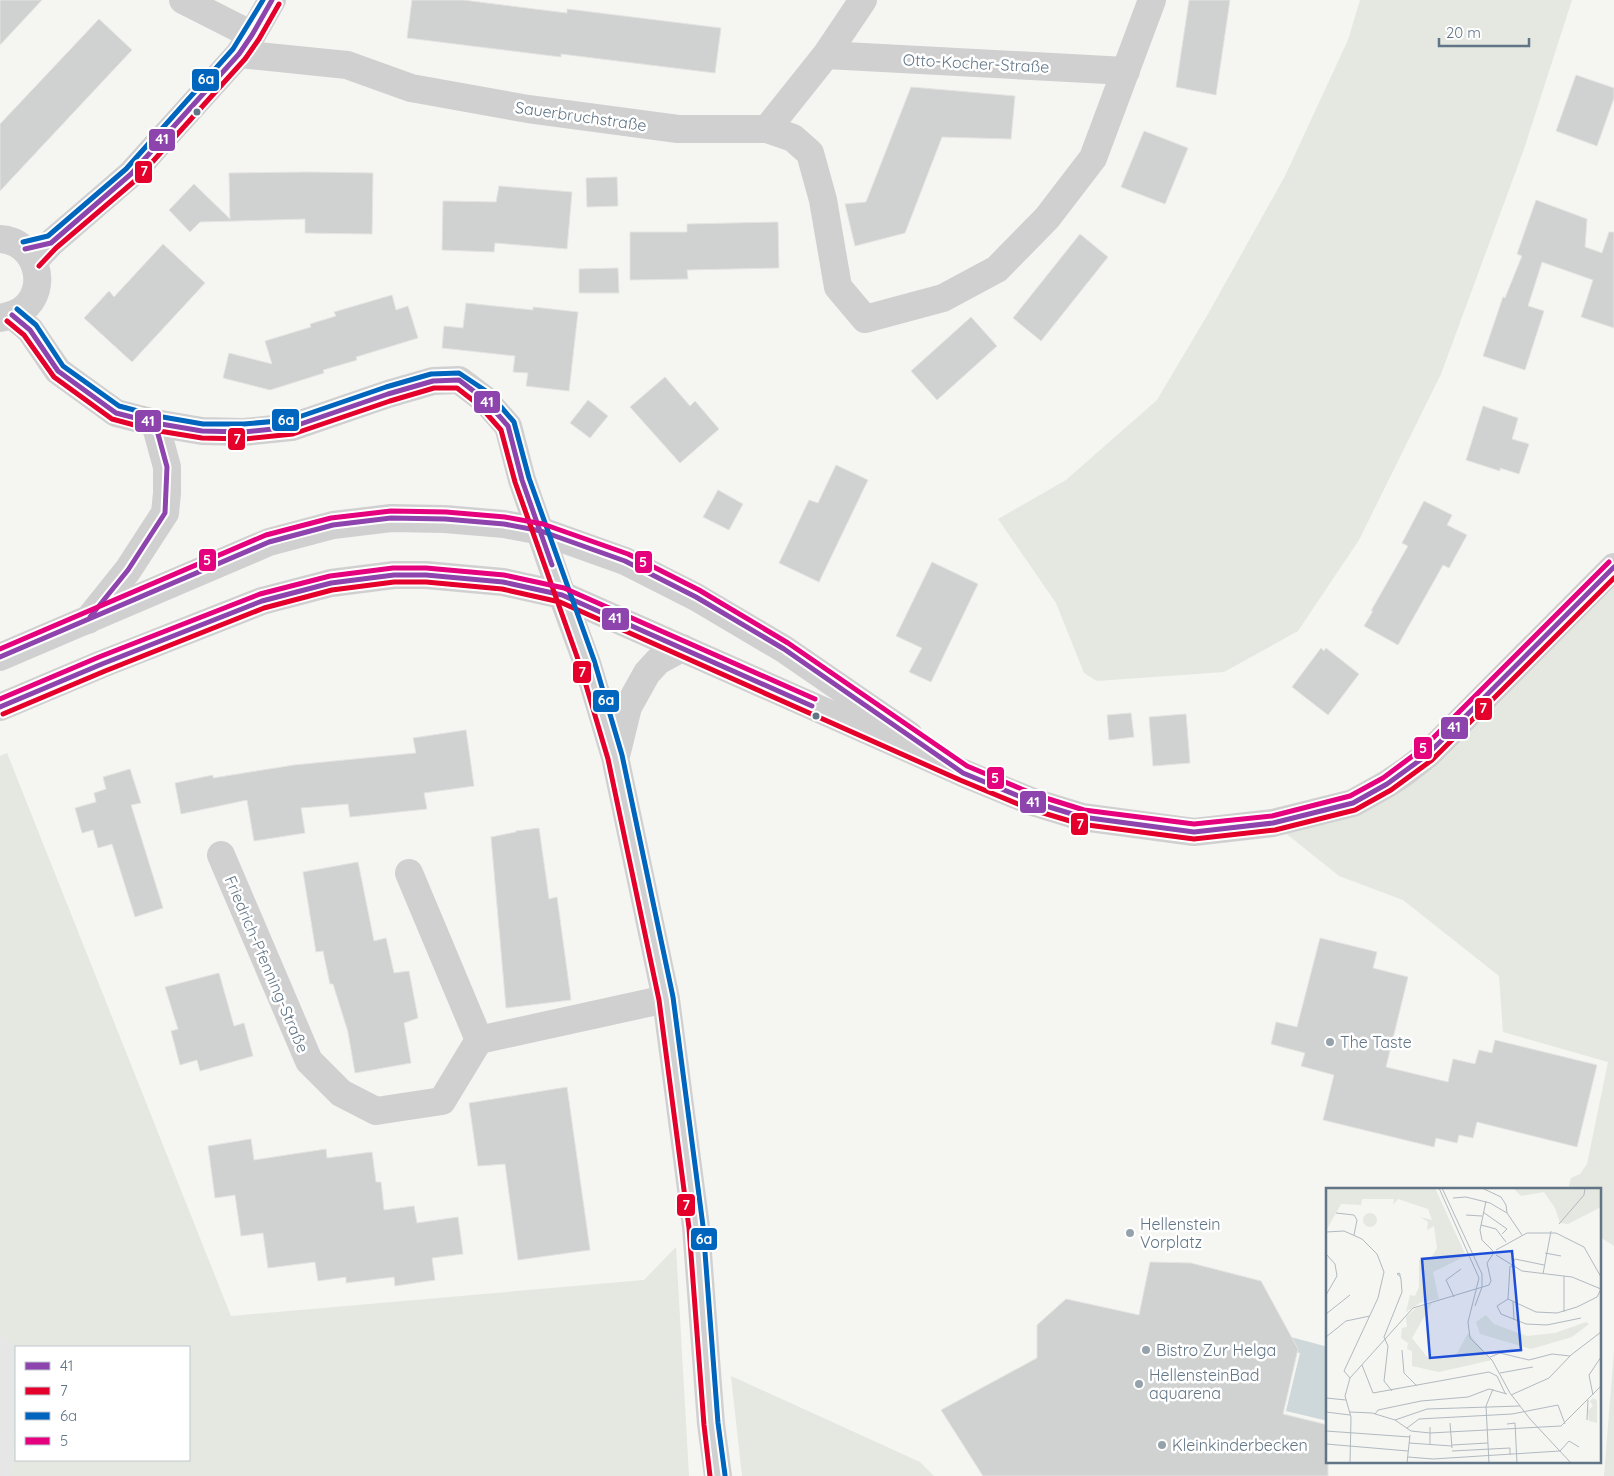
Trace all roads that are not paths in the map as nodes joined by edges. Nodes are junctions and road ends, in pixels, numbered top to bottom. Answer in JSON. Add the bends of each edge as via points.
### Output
{"nodes":[{"id":1,"x":183,"y":0,"type":"edge"},
{"id":2,"x":272,"y":0,"type":"edge"},
{"id":3,"x":863,"y":0,"type":"edge"},
{"id":4,"x":1152,"y":0,"type":"edge"},
{"id":5,"x":246,"y":44,"type":"junction"},
{"id":6,"x":826,"y":55,"type":"junction"},
{"id":7,"x":1126,"y":70,"type":"junction"},
{"id":8,"x":767,"y":129,"type":"junction"},
{"id":9,"x":27,"y":248,"type":"edge"},
{"id":10,"x":14,"y":321,"type":"edge"},
{"id":11,"x":156,"y":423,"type":"junction"},
{"id":12,"x":541,"y":531,"type":"junction"},
{"id":13,"x":1614,"y":567,"type":"edge"},
{"id":14,"x":562,"y":596,"type":"junction"},
{"id":15,"x":88,"y":620,"type":"junction"},
{"id":16,"x":682,"y":648,"type":"junction"},
{"id":17,"x":0,"y":657,"type":"edge"},
{"id":18,"x":0,"y":707,"type":"edge"},
{"id":19,"x":615,"y":757,"type":"junction"},
{"id":20,"x":963,"y":774,"type":"junction"},
{"id":21,"x":221,"y":855,"type":"dead end"},
{"id":22,"x":409,"y":873,"type":"dead end"},
{"id":23,"x":666,"y":999,"type":"junction"},
{"id":24,"x":479,"y":1040,"type":"junction"},
{"id":25,"x":718,"y":1476,"type":"edge"}],
"edges":[{"from":1,"to":5,"type":"street"},
{"from":2,"to":5,"type":"street"},
{"from":3,"to":6,"type":"street"},
{"from":4,"to":7,"type":"street"},
{"from":5,"to":8,"type":"street","name":"Sauerbruchstraße","via":[[347,65],[411,88],[528,109],[678,129]]},
{"from":5,"to":9,"type":"street","via":[[131,174]]},
{"from":6,"to":7,"type":"street","name":"Otto-Kocher-Straße"},
{"from":6,"to":8,"type":"street"},
{"from":7,"to":8,"type":"street","via":[[1093,158],[1047,218],[997,269],[943,298],[865,319],[838,287],[823,200],[810,153],[793,138]]},
{"from":9,"to":10,"type":"street","via":[[37,272],[37,284],[34,294]]},
{"from":10,"to":11,"type":"street","via":[[58,371],[116,413]]},
{"from":11,"to":12,"type":"street","via":[[202,431],[244,432],[292,427],[433,381],[459,380],[484,399],[508,426],[522,480]]},
{"from":11,"to":15,"type":"street","via":[[167,467],[165,513],[128,570]]},
{"from":12,"to":14,"type":"street"},
{"from":12,"to":15,"type":"street","via":[[445,519],[391,518],[333,526],[269,542]]},
{"from":12,"to":20,"type":"street","via":[[625,561],[696,597],[784,649]]},
{"from":13,"to":20,"type":"street","via":[[1427,755],[1387,784],[1353,802],[1273,823],[1194,832],[1082,817],[1033,802]]},
{"from":14,"to":16,"type":"street"},
{"from":14,"to":18,"type":"street","via":[[504,582],[426,575],[394,575],[331,583],[262,601]]},
{"from":14,"to":19,"type":"street","via":[[587,663]]},
{"from":15,"to":17,"type":"street"},
{"from":16,"to":19,"type":"street","via":[[658,661],[647,673],[628,707]]},
{"from":16,"to":20,"type":"street"},
{"from":19,"to":23,"type":"street"},
{"from":21,"to":24,"type":"street","name":"Friedrich-Pfenning-Straße","via":[[309,1061],[341,1094],[376,1111],[442,1101]]},
{"from":22,"to":24,"type":"street"},
{"from":23,"to":24,"type":"street"},
{"from":23,"to":25,"type":"street","via":[[696,1227]]}]}
